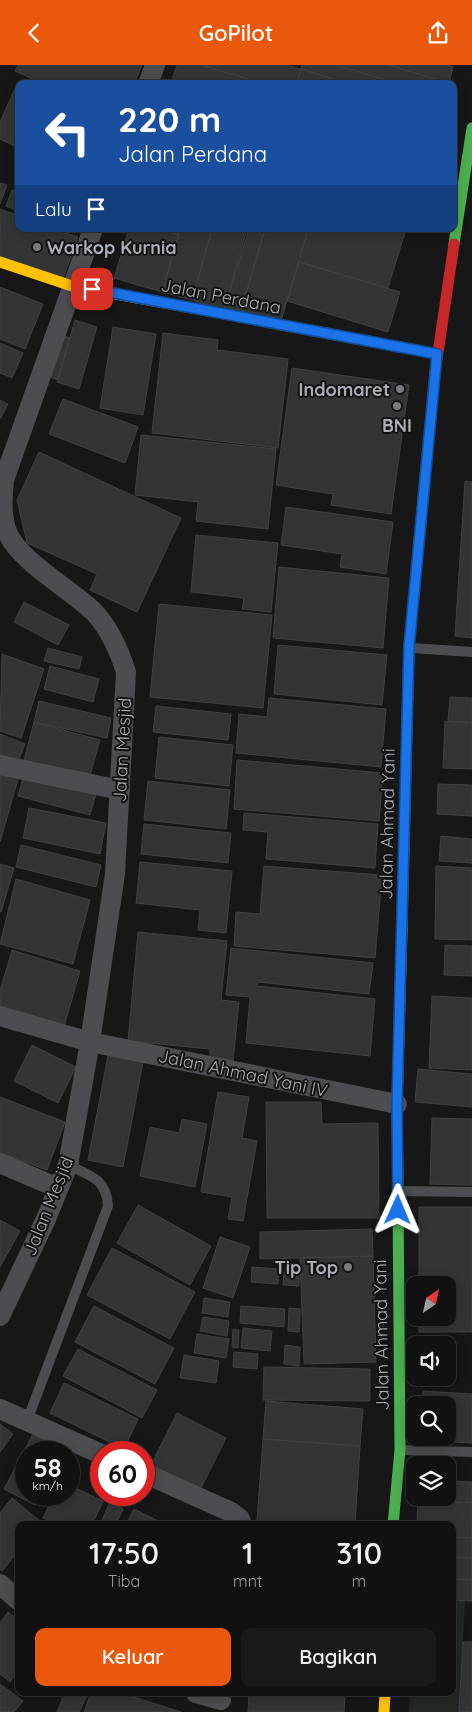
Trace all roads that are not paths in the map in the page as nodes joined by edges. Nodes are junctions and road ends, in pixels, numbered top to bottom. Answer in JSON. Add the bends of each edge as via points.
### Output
{"nodes":[{"id":1,"x":155,"y":65,"type":"edge"},
{"id":2,"x":149,"y":80,"type":"edge"},
{"id":3,"x":472,"y":128,"type":"edge"},
{"id":4,"x":457,"y":225,"type":"edge"},
{"id":5,"x":92,"y":232,"type":"edge"},
{"id":6,"x":456,"y":232,"type":"edge"},
{"id":7,"x":0,"y":262,"type":"edge"},
{"id":8,"x":72,"y":286,"type":"junction"},
{"id":9,"x":437,"y":354,"type":"junction"},
{"id":10,"x":409,"y":647,"type":"junction"},
{"id":11,"x":472,"y":652,"type":"edge"},
{"id":12,"x":0,"y":765,"type":"edge"},
{"id":13,"x":120,"y":791,"type":"junction"},
{"id":14,"x":0,"y":1016,"type":"edge"},
{"id":15,"x":90,"y":1042,"type":"junction"},
{"id":16,"x":397,"y":1104,"type":"junction"},
{"id":17,"x":0,"y":1163,"type":"edge"},
{"id":18,"x":68,"y":1165,"type":"junction"},
{"id":19,"x":58,"y":1188,"type":"junction"},
{"id":20,"x":398,"y":1191,"type":"junction"},
{"id":21,"x":472,"y":1192,"type":"edge"},
{"id":22,"x":0,"y":1316,"type":"edge"},
{"id":23,"x":0,"y":1409,"type":"edge"},
{"id":24,"x":27,"y":1421,"type":"junction"},
{"id":25,"x":90,"y":1449,"type":"edge"},
{"id":26,"x":400,"y":1450,"type":"junction"},
{"id":27,"x":472,"y":1452,"type":"edge"},
{"id":28,"x":155,"y":1478,"type":"edge"},
{"id":29,"x":241,"y":1521,"type":"edge"},
{"id":30,"x":393,"y":1521,"type":"edge"},
{"id":31,"x":0,"y":1584,"type":"edge"},
{"id":32,"x":15,"y":1597,"type":"edge"},
{"id":33,"x":204,"y":1696,"type":"edge"},
{"id":34,"x":385,"y":1696,"type":"edge"},
{"id":35,"x":221,"y":1702,"type":"edge"},
{"id":36,"x":384,"y":1712,"type":"edge"}],
"edges":[{"from":1,"to":2,"type":"street"},
{"from":3,"to":4,"type":"main road","name":"Jalan Ahmad Yani"},
{"from":5,"to":8,"type":"street","name":"Jalan Mesjid"},
{"from":6,"to":9,"type":"main road","name":"Jalan Ahmad Yani"},
{"from":7,"to":8,"type":"main road","name":"Jalan Perdana"},
{"from":8,"to":9,"type":"main road","name":"Jalan Perdana"},
{"from":8,"to":13,"type":"street","name":"Jalan Mesjid","via":[[4,480],[2,507],[6,531],[17,547],[94,612],[120,652],[126,672]]},
{"from":9,"to":10,"type":"main road","name":"Jalan Ahmad Yani"},
{"from":10,"to":11,"type":"lane"},
{"from":10,"to":16,"type":"main road","name":"Jalan Ahmad Yani"},
{"from":12,"to":13,"type":"street"},
{"from":13,"to":15,"type":"street","name":"Jalan Mesjid","via":[[115,874]]},
{"from":14,"to":15,"type":"street","name":"Jalan Ahmad Yani IV"},
{"from":15,"to":16,"type":"street","name":"Jalan Ahmad Yani IV"},
{"from":15,"to":18,"type":"street","name":"Jalan Mesjid"},
{"from":16,"to":20,"type":"main road","name":"Jalan Ahmad Yani"},
{"from":17,"to":19,"type":"street"},
{"from":18,"to":19,"type":"street","name":"Jalan Mesjid"},
{"from":18,"to":24,"type":"lane","via":[[102,1185],[108,1206]]},
{"from":19,"to":22,"type":"street","name":"Jalan Mesjid"},
{"from":20,"to":21,"type":"lane"},
{"from":20,"to":26,"type":"main road","name":"Jalan Ahmad Yani"},
{"from":23,"to":24,"type":"street"},
{"from":24,"to":25,"type":"street"},
{"from":26,"to":27,"type":"lane"},
{"from":26,"to":30,"type":"main road","name":"Jalan Ahmad Yani"},
{"from":28,"to":29,"type":"street","via":[[232,1512]]},
{"from":31,"to":32,"type":"street"},
{"from":33,"to":35,"type":"street"},
{"from":34,"to":36,"type":"main road"}]}
